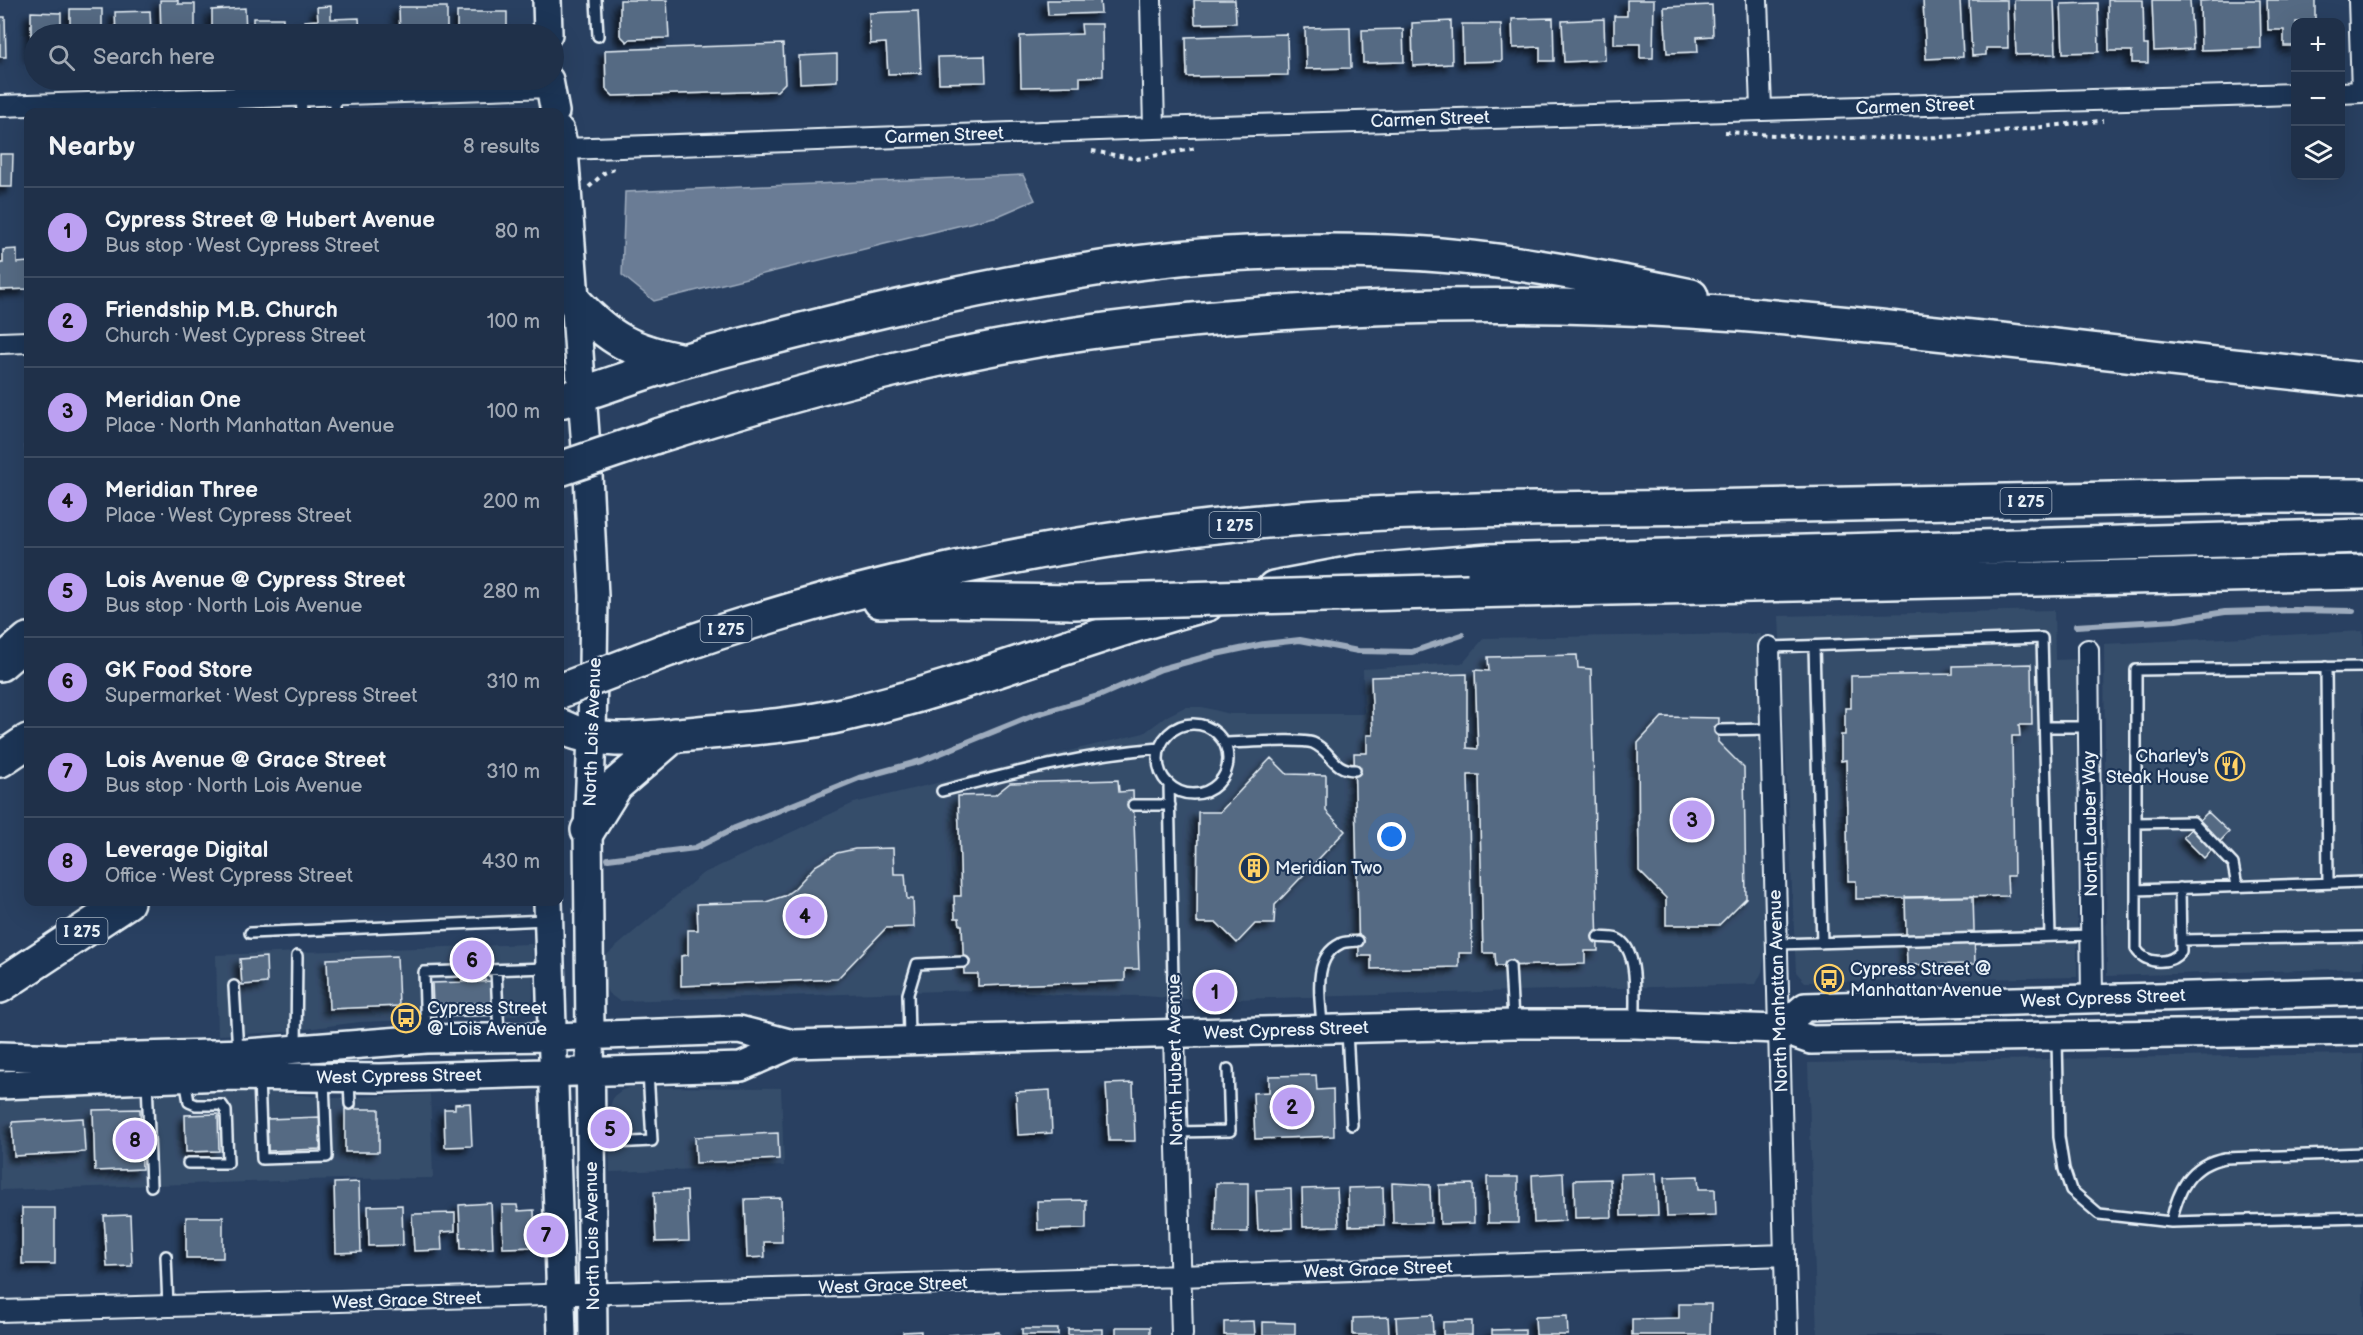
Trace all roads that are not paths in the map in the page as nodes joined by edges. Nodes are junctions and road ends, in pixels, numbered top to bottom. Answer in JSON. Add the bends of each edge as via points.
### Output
{"nodes":[{"id":1,"x":547,"y":0,"type":"edge"},
{"id":2,"x":596,"y":0,"type":"edge"},
{"id":3,"x":1151,"y":0,"type":"edge"},
{"id":4,"x":1757,"y":0,"type":"edge"},
{"id":5,"x":2359,"y":0,"type":"edge"},
{"id":6,"x":548,"y":24,"type":"edge"},
{"id":7,"x":598,"y":36,"type":"dead end"},
{"id":8,"x":2362,"y":92,"type":"edge"},
{"id":9,"x":2345,"y":93,"type":"edge"},
{"id":10,"x":2291,"y":94,"type":"edge"},
{"id":11,"x":549,"y":98,"type":"edge"},
{"id":12,"x":301,"y":104,"type":"edge"},
{"id":13,"x":335,"y":104,"type":"edge"},
{"id":14,"x":0,"y":106,"type":"edge"},
{"id":15,"x":1761,"y":108,"type":"junction"},
{"id":16,"x":1154,"y":128,"type":"junction"},
{"id":17,"x":564,"y":140,"type":"edge"},
{"id":18,"x":564,"y":167,"type":"edge"},
{"id":19,"x":574,"y":301,"type":"junction"},
{"id":20,"x":1810,"y":319,"type":"junction"},
{"id":21,"x":24,"y":342,"type":"edge"},
{"id":22,"x":0,"y":343,"type":"edge"},
{"id":23,"x":683,"y":361,"type":"junction"},
{"id":24,"x":2363,"y":380,"type":"edge"},
{"id":25,"x":570,"y":397,"type":"edge"},
{"id":26,"x":564,"y":468,"type":"edge"},
{"id":27,"x":2363,"y":496,"type":"edge"},
{"id":28,"x":2363,"y":536,"type":"edge"},
{"id":29,"x":2363,"y":572,"type":"edge"},
{"id":30,"x":788,"y":610,"type":"junction"},
{"id":31,"x":24,"y":643,"type":"edge"},
{"id":32,"x":1814,"y":645,"type":"junction"},
{"id":33,"x":1769,"y":647,"type":"joint"},
{"id":34,"x":2088,"y":650,"type":"dead end"},
{"id":35,"x":0,"y":664,"type":"edge"},
{"id":36,"x":2326,"y":667,"type":"junction"},
{"id":37,"x":2363,"y":667,"type":"edge"},
{"id":38,"x":24,"y":668,"type":"edge"},
{"id":39,"x":0,"y":681,"type":"edge"},
{"id":40,"x":564,"y":690,"type":"edge"},
{"id":41,"x":2044,"y":727,"type":"junction"},
{"id":42,"x":2089,"y":727,"type":"junction"},
{"id":43,"x":564,"y":728,"type":"edge"},
{"id":44,"x":1771,"y":729,"type":"junction"},
{"id":45,"x":1720,"y":730,"type":"dead end"},
{"id":46,"x":674,"y":735,"type":"junction"},
{"id":47,"x":592,"y":737,"type":"junction"},
{"id":48,"x":1224,"y":743,"type":"junction"},
{"id":49,"x":24,"y":744,"type":"edge"},
{"id":50,"x":1160,"y":748,"type":"junction"},
{"id":51,"x":0,"y":760,"type":"edge"},
{"id":52,"x":1355,"y":770,"type":"dead end"},
{"id":53,"x":1169,"y":784,"type":"junction"},
{"id":54,"x":942,"y":791,"type":"dead end"},
{"id":55,"x":1170,"y":804,"type":"junction"},
{"id":56,"x":1133,"y":805,"type":"dead end"},
{"id":57,"x":2136,"y":823,"type":"junction"},
{"id":58,"x":588,"y":830,"type":"junction"},
{"id":59,"x":2363,"y":882,"type":"edge"},
{"id":60,"x":2328,"y":883,"type":"junction"},
{"id":61,"x":2237,"y":886,"type":"junction"},
{"id":62,"x":2180,"y":888,"type":"junction"},
{"id":63,"x":2136,"y":890,"type":"junction"},
{"id":64,"x":121,"y":906,"type":"edge"},
{"id":65,"x":548,"y":911,"type":"edge"},
{"id":66,"x":250,"y":933,"type":"dead end"},
{"id":67,"x":2092,"y":935,"type":"junction"},
{"id":68,"x":2050,"y":936,"type":"junction"},
{"id":69,"x":1598,"y":937,"type":"dead end"},
{"id":70,"x":2363,"y":937,"type":"edge"},
{"id":71,"x":2181,"y":940,"type":"junction"},
{"id":72,"x":1358,"y":941,"type":"dead end"},
{"id":73,"x":1822,"y":943,"type":"junction"},
{"id":74,"x":1777,"y":944,"type":"junction"},
{"id":75,"x":297,"y":956,"type":"dead end"},
{"id":76,"x":964,"y":962,"type":"dead end"},
{"id":77,"x":1510,"y":966,"type":"dead end"},
{"id":78,"x":550,"y":968,"type":"junction"},
{"id":79,"x":496,"y":970,"type":"junction"},
{"id":80,"x":0,"y":986,"type":"edge"},
{"id":81,"x":234,"y":986,"type":"dead end"},
{"id":82,"x":2363,"y":991,"type":"edge"},
{"id":83,"x":2092,"y":998,"type":"junction"},
{"id":84,"x":498,"y":1009,"type":"junction"},
{"id":85,"x":425,"y":1011,"type":"junction"},
{"id":86,"x":1635,"y":1023,"type":"junction"},
{"id":87,"x":1513,"y":1024,"type":"junction"},
{"id":88,"x":1334,"y":1029,"type":"junction"},
{"id":89,"x":1779,"y":1029,"type":"junction"},
{"id":90,"x":2363,"y":1031,"type":"edge"},
{"id":91,"x":1174,"y":1034,"type":"junction"},
{"id":92,"x":589,"y":1035,"type":"junction"},
{"id":93,"x":2057,"y":1035,"type":"junction"},
{"id":94,"x":499,"y":1037,"type":"junction"},
{"id":95,"x":553,"y":1037,"type":"junction"},
{"id":96,"x":426,"y":1039,"type":"junction"},
{"id":97,"x":909,"y":1040,"type":"junction"},
{"id":98,"x":793,"y":1044,"type":"junction"},
{"id":99,"x":296,"y":1050,"type":"junction"},
{"id":100,"x":238,"y":1054,"type":"junction"},
{"id":101,"x":0,"y":1056,"type":"edge"},
{"id":102,"x":1228,"y":1069,"type":"dead end"},
{"id":103,"x":648,"y":1070,"type":"junction"},
{"id":104,"x":590,"y":1072,"type":"junction"},
{"id":105,"x":553,"y":1073,"type":"junction"},
{"id":106,"x":259,"y":1075,"type":"junction"},
{"id":107,"x":185,"y":1077,"type":"junction"},
{"id":108,"x":147,"y":1078,"type":"junction"},
{"id":109,"x":218,"y":1084,"type":"junction"},
{"id":110,"x":0,"y":1085,"type":"edge"},
{"id":111,"x":341,"y":1086,"type":"junction"},
{"id":112,"x":219,"y":1104,"type":"junction"},
{"id":113,"x":1352,"y":1125,"type":"dead end"},
{"id":114,"x":1177,"y":1132,"type":"junction"},
{"id":115,"x":591,"y":1144,"type":"junction"},
{"id":116,"x":2363,"y":1154,"type":"edge"},
{"id":117,"x":188,"y":1164,"type":"dead end"},
{"id":118,"x":152,"y":1186,"type":"dead end"},
{"id":119,"x":2363,"y":1217,"type":"edge"},
{"id":120,"x":2171,"y":1222,"type":"junction"},
{"id":121,"x":166,"y":1256,"type":"dead end"},
{"id":122,"x":1785,"y":1256,"type":"junction"},
{"id":123,"x":1180,"y":1276,"type":"junction"},
{"id":124,"x":593,"y":1294,"type":"junction"},
{"id":125,"x":560,"y":1295,"type":"junction"},
{"id":126,"x":168,"y":1307,"type":"junction"},
{"id":127,"x":0,"y":1311,"type":"edge"},
{"id":128,"x":562,"y":1335,"type":"edge"},
{"id":129,"x":593,"y":1335,"type":"edge"},
{"id":130,"x":1182,"y":1335,"type":"edge"},
{"id":131,"x":1787,"y":1335,"type":"edge"}],
"edges":[{"from":1,"to":6,"type":"street"},
{"from":2,"to":7,"type":"lane"},
{"from":3,"to":16,"type":"street"},
{"from":4,"to":15,"type":"street"},
{"from":5,"to":8,"type":"street"},
{"from":8,"to":9,"type":"street"},
{"from":10,"to":15,"type":"street","name":"Carmen Street","via":[[1813,110]]},
{"from":11,"to":13,"type":"street"},
{"from":12,"to":13,"type":"street"},
{"from":12,"to":14,"type":"street"},
{"from":15,"to":16,"type":"street","name":"Carmen Street"},
{"from":16,"to":17,"type":"street","name":"Carmen Street"},
{"from":18,"to":19,"type":"street","name":"North Lois Avenue"},
{"from":19,"to":23,"type":"highway","via":[[594,323],[620,342],[656,356]]},
{"from":19,"to":25,"type":"street","name":"North Lois Avenue"},
{"from":20,"to":23,"type":"highway","via":[[1622,281],[1455,257],[1379,252],[1226,255],[1114,267],[983,290],[868,314]]},
{"from":20,"to":24,"type":"highway"},
{"from":20,"to":26,"type":"highway","bridge":true,"via":[[1688,311],[1492,306],[1329,310],[1110,330],[982,350],[845,381],[756,404]]},
{"from":21,"to":22,"type":"street"},
{"from":23,"to":25,"type":"highway"},
{"from":25,"to":47,"type":"street","name":"North Lois Avenue","via":[[593,554]]},
{"from":27,"to":30,"type":"highway","number":"I 275","via":[[1321,517],[1181,530],[1089,544],[944,571]]},
{"from":28,"to":46,"type":"highway","via":[[1500,561],[1359,572],[1184,610],[957,684],[844,714]]},
{"from":29,"to":30,"type":"highway","bridge":true,"via":[[1072,602],[894,600]]},
{"from":30,"to":40,"type":"highway","number":"I 275","bridge":true,"via":[[664,651]]},
{"from":31,"to":35,"type":"highway"},
{"from":32,"to":33,"type":"lane"},
{"from":32,"to":41,"type":"lane","via":[[2042,638]]},
{"from":32,"to":73,"type":"lane"},
{"from":33,"to":44,"type":"street","name":"North Manhattan Avenue"},
{"from":34,"to":42,"type":"street","name":"North Lauber Way"},
{"from":36,"to":37,"type":"lane"},
{"from":36,"to":57,"type":"lane","via":[[2136,670]]},
{"from":36,"to":60,"type":"lane"},
{"from":38,"to":39,"type":"highway"},
{"from":41,"to":42,"type":"lane"},
{"from":41,"to":68,"type":"lane"},
{"from":42,"to":67,"type":"street","name":"North Lauber Way"},
{"from":43,"to":47,"type":"highway"},
{"from":44,"to":45,"type":"lane"},
{"from":44,"to":74,"type":"street","name":"North Manhattan Avenue"},
{"from":46,"to":47,"type":"highway"},
{"from":46,"to":58,"type":"highway","via":[[616,785]]},
{"from":47,"to":58,"type":"street","name":"North Lois Avenue"},
{"from":48,"to":50,"type":"lane","via":[[1211,729],[1189,724],[1169,733]]},
{"from":48,"to":52,"type":"lane","via":[[1312,743],[1338,767]]},
{"from":48,"to":53,"type":"lane","via":[[1228,759],[1220,782],[1199,794]]},
{"from":49,"to":51,"type":"highway"},
{"from":50,"to":53,"type":"lane","via":[[1158,762]]},
{"from":50,"to":54,"type":"lane","via":[[1054,762]]},
{"from":53,"to":55,"type":"lane","name":"North Hubert Avenue"},
{"from":55,"to":56,"type":"lane"},
{"from":55,"to":91,"type":"lane","name":"North Hubert Avenue"},
{"from":57,"to":61,"type":"lane","via":[[2193,822],[2233,864]]},
{"from":57,"to":63,"type":"lane"},
{"from":58,"to":92,"type":"street","name":"North Lois Avenue"},
{"from":59,"to":60,"type":"lane"},
{"from":60,"to":61,"type":"lane"},
{"from":61,"to":62,"type":"lane"},
{"from":62,"to":63,"type":"lane"},
{"from":62,"to":71,"type":"lane"},
{"from":63,"to":71,"type":"lane","via":[[2136,949],[2140,956],[2150,960],[2176,957],[2181,951]]},
{"from":64,"to":80,"type":"highway","number":"I 275"},
{"from":65,"to":66,"type":"lane"},
{"from":65,"to":78,"type":"street","name":"North Lois Avenue"},
{"from":67,"to":68,"type":"lane"},
{"from":67,"to":83,"type":"street","name":"North Lauber Way"},
{"from":68,"to":73,"type":"lane"},
{"from":69,"to":86,"type":"lane","via":[[1617,939],[1630,951]]},
{"from":70,"to":71,"type":"lane"},
{"from":72,"to":88,"type":"lane","via":[[1340,943],[1325,957],[1321,968]]},
{"from":73,"to":74,"type":"lane"},
{"from":74,"to":89,"type":"street","name":"North Manhattan Avenue"},
{"from":75,"to":99,"type":"lane"},
{"from":76,"to":97,"type":"lane","via":[[917,964],[908,994]]},
{"from":77,"to":87,"type":"lane"},
{"from":78,"to":79,"type":"lane"},
{"from":78,"to":95,"type":"street","name":"North Lois Avenue"},
{"from":79,"to":84,"type":"lane"},
{"from":79,"to":85,"type":"lane","via":[[424,972]]},
{"from":81,"to":100,"type":"lane"},
{"from":82,"to":83,"type":"street","name":"West Cypress Street"},
{"from":83,"to":89,"type":"street","name":"West Cypress Street","via":[[1804,1007]]},
{"from":83,"to":93,"type":"street"},
{"from":84,"to":85,"type":"lane"},
{"from":84,"to":94,"type":"lane"},
{"from":85,"to":96,"type":"lane"},
{"from":86,"to":87,"type":"street","name":"West Cypress Street"},
{"from":86,"to":89,"type":"street","name":"West Cypress Street"},
{"from":87,"to":88,"type":"street","name":"West Cypress Street"},
{"from":88,"to":91,"type":"street","name":"West Cypress Street"},
{"from":88,"to":113,"type":"lane"},
{"from":89,"to":93,"type":"street","name":"West Cypress Street","via":[[1811,1040]]},
{"from":89,"to":122,"type":"street","name":"North Manhattan Avenue"},
{"from":90,"to":93,"type":"street","name":"West Cypress Street"},
{"from":91,"to":97,"type":"street","name":"West Cypress Street"},
{"from":91,"to":114,"type":"street","name":"North Hubert Avenue"},
{"from":92,"to":95,"type":"street","name":"West Cypress Street"},
{"from":92,"to":98,"type":"street","name":"West Cypress Street","via":[[739,1030]]},
{"from":92,"to":104,"type":"street","name":"North Lois Avenue"},
{"from":93,"to":120,"type":"lane","via":[[2060,1137],[2071,1190],[2099,1214]]},
{"from":94,"to":95,"type":"street","name":"West Cypress Street"},
{"from":94,"to":96,"type":"street","name":"West Cypress Street"},
{"from":95,"to":105,"type":"street","name":"North Lois Avenue"},
{"from":96,"to":99,"type":"street","name":"West Cypress Street"},
{"from":97,"to":98,"type":"street","name":"West Cypress Street"},
{"from":98,"to":103,"type":"street","name":"West Cypress Street","via":[[741,1067]]},
{"from":99,"to":100,"type":"street","name":"West Cypress Street"},
{"from":100,"to":101,"type":"street","name":"West Cypress Street"},
{"from":102,"to":114,"type":"lane","via":[[1230,1131]]},
{"from":103,"to":104,"type":"street","name":"West Cypress Street"},
{"from":103,"to":115,"type":"lane","via":[[651,1141]]},
{"from":104,"to":105,"type":"street","name":"West Cypress Street"},
{"from":104,"to":115,"type":"street","name":"North Lois Avenue"},
{"from":105,"to":111,"type":"street","name":"West Cypress Street"},
{"from":105,"to":125,"type":"street","name":"North Lois Avenue"},
{"from":106,"to":109,"type":"street","name":"West Cypress Street"},
{"from":106,"to":111,"type":"street","name":"West Cypress Street"},
{"from":106,"to":111,"type":"lane","via":[[262,1159],[327,1157]]},
{"from":107,"to":108,"type":"street","name":"West Cypress Street"},
{"from":107,"to":109,"type":"street","name":"West Cypress Street"},
{"from":107,"to":112,"type":"lane","via":[[189,1101],[196,1105]]},
{"from":108,"to":110,"type":"street","name":"West Cypress Street"},
{"from":108,"to":118,"type":"lane"},
{"from":109,"to":112,"type":"lane"},
{"from":112,"to":117,"type":"lane","via":[[226,1112],[228,1163]]},
{"from":114,"to":123,"type":"street","name":"North Hubert Avenue"},
{"from":115,"to":124,"type":"street","name":"North Lois Avenue"},
{"from":116,"to":120,"type":"lane","via":[[2210,1160],[2192,1175],[2177,1196]]},
{"from":119,"to":120,"type":"lane"},
{"from":121,"to":126,"type":"lane"},
{"from":122,"to":123,"type":"street","name":"West Grace Street"},
{"from":122,"to":131,"type":"street","name":"North Manhattan Avenue"},
{"from":123,"to":124,"type":"street","name":"West Grace Street"},
{"from":123,"to":130,"type":"street","name":"North Hubert Avenue"},
{"from":124,"to":125,"type":"street","name":"West Grace Street"},
{"from":124,"to":129,"type":"street","name":"North Lois Avenue"},
{"from":125,"to":126,"type":"street","name":"West Grace Street"},
{"from":125,"to":128,"type":"street","name":"North Lois Avenue"},
{"from":126,"to":127,"type":"street","name":"West Grace Street"}]}
